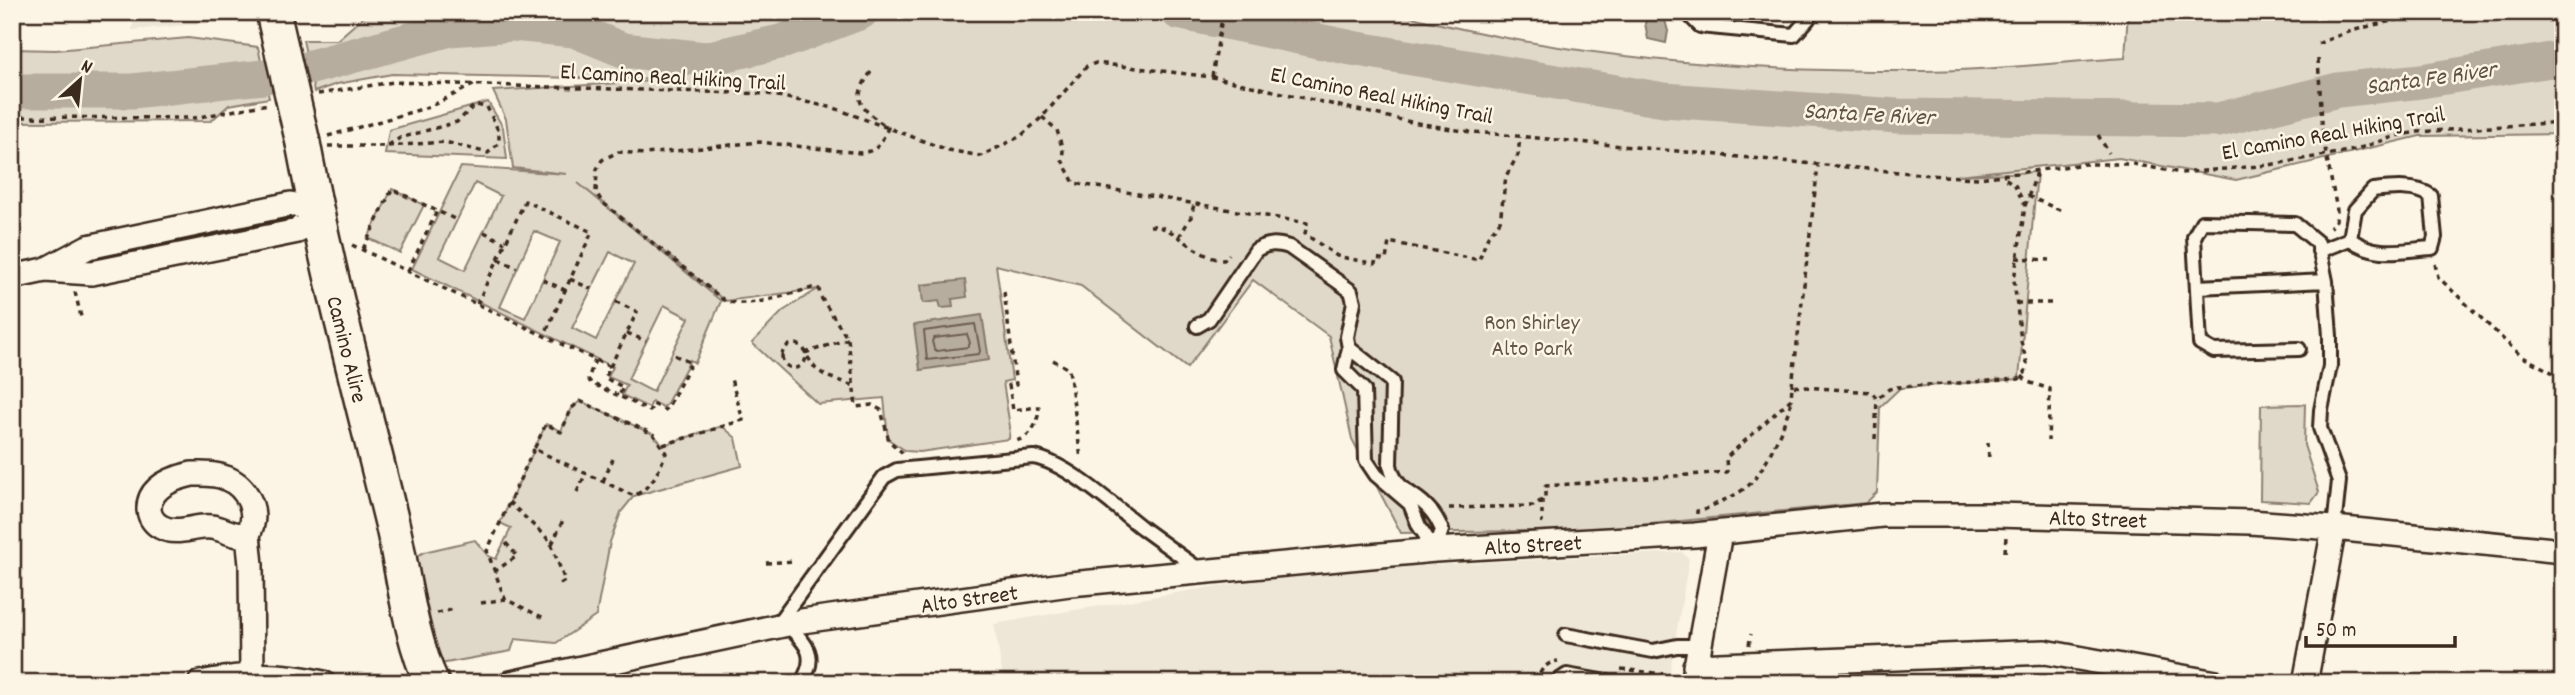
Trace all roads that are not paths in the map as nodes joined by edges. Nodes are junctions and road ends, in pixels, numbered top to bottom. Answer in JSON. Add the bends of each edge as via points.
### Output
{"nodes":[{"id":1,"x":274,"y":12,"type":"edge"},
{"id":2,"x":1686,"y":12,"type":"edge"},
{"id":3,"x":1809,"y":12,"type":"edge"},
{"id":4,"x":316,"y":211,"type":"junction"},
{"id":5,"x":2350,"y":239,"type":"junction"},
{"id":6,"x":2318,"y":247,"type":"junction"},
{"id":7,"x":12,"y":276,"type":"edge"},
{"id":8,"x":2326,"y":281,"type":"junction"},
{"id":9,"x":2197,"y":287,"type":"junction"},
{"id":10,"x":1197,"y":327,"type":"dead end"},
{"id":11,"x":1349,"y":348,"type":"junction"},
{"id":12,"x":2299,"y":349,"type":"dead end"},
{"id":13,"x":2334,"y":528,"type":"junction"},
{"id":14,"x":1720,"y":533,"type":"junction"},
{"id":15,"x":248,"y":534,"type":"dead end"},
{"id":16,"x":1435,"y":550,"type":"junction"},
{"id":17,"x":2563,"y":551,"type":"edge"},
{"id":18,"x":1200,"y":570,"type":"junction"},
{"id":19,"x":781,"y":626,"type":"junction"},
{"id":20,"x":1566,"y":635,"type":"dead end"},
{"id":21,"x":1696,"y":665,"type":"edge"},
{"id":22,"x":252,"y":675,"type":"junction"},
{"id":23,"x":200,"y":683,"type":"edge"},
{"id":24,"x":323,"y":683,"type":"edge"},
{"id":25,"x":432,"y":683,"type":"edge"},
{"id":26,"x":511,"y":683,"type":"edge"},
{"id":27,"x":801,"y":683,"type":"edge"},
{"id":28,"x":1555,"y":683,"type":"edge"},
{"id":29,"x":1613,"y":683,"type":"edge"},
{"id":30,"x":2216,"y":683,"type":"edge"},
{"id":31,"x":2305,"y":683,"type":"edge"}],
"edges":[{"from":1,"to":4,"type":"street","name":"Camino Alire","bridge":true,"via":[[316,142]]},
{"from":2,"to":3,"type":"lane","via":[[1700,26],[1794,35]]},
{"from":4,"to":7,"type":"street","via":[[291,204],[173,228],[88,247],[45,270]]},
{"from":4,"to":25,"type":"street","name":"Camino Alire","via":[[422,662]]},
{"from":5,"to":5,"type":"lane","via":[[2380,252],[2432,248],[2431,195],[2392,187],[2373,190],[2355,210]]},
{"from":5,"to":6,"type":"lane"},
{"from":6,"to":8,"type":"lane"},
{"from":6,"to":9,"type":"lane","via":[[2295,224],[2202,222],[2194,237]]},
{"from":8,"to":9,"type":"lane"},
{"from":8,"to":13,"type":"lane","via":[[2330,366],[2320,428],[2339,481]]},
{"from":9,"to":12,"type":"lane","via":[[2200,343],[2214,351]]},
{"from":10,"to":11,"type":"lane","via":[[1209,319],[1256,250],[1265,244],[1279,244],[1351,291]]},
{"from":11,"to":16,"type":"lane","via":[[1345,370],[1364,390],[1366,460],[1376,475],[1410,504]]},
{"from":11,"to":16,"type":"lane","via":[[1391,382],[1393,478],[1430,509],[1442,530]]},
{"from":13,"to":14,"type":"street","name":"Alto Street","via":[[2007,515],[1882,515]]},
{"from":13,"to":17,"type":"street","name":"Alto Street"},
{"from":13,"to":31,"type":"street"},
{"from":14,"to":16,"type":"street","name":"Alto Street"},
{"from":14,"to":21,"type":"street"},
{"from":15,"to":22,"type":"street"},
{"from":16,"to":18,"type":"street","name":"Alto Street"},
{"from":18,"to":19,"type":"street","name":"Alto Street"},
{"from":18,"to":19,"type":"lane","via":[[1046,459],[897,470],[884,477]]},
{"from":19,"to":26,"type":"street","name":"Alto Street"},
{"from":19,"to":27,"type":"lane","via":[[806,642],[810,670]]},
{"from":20,"to":21,"type":"lane","via":[[1653,651],[1676,646]]},
{"from":21,"to":30,"type":"street","via":[[2045,652]]},
{"from":22,"to":23,"type":"street"},
{"from":22,"to":24,"type":"street","via":[[290,675]]},
{"from":28,"to":29,"type":"lane","via":[[1567,676]]}]}
